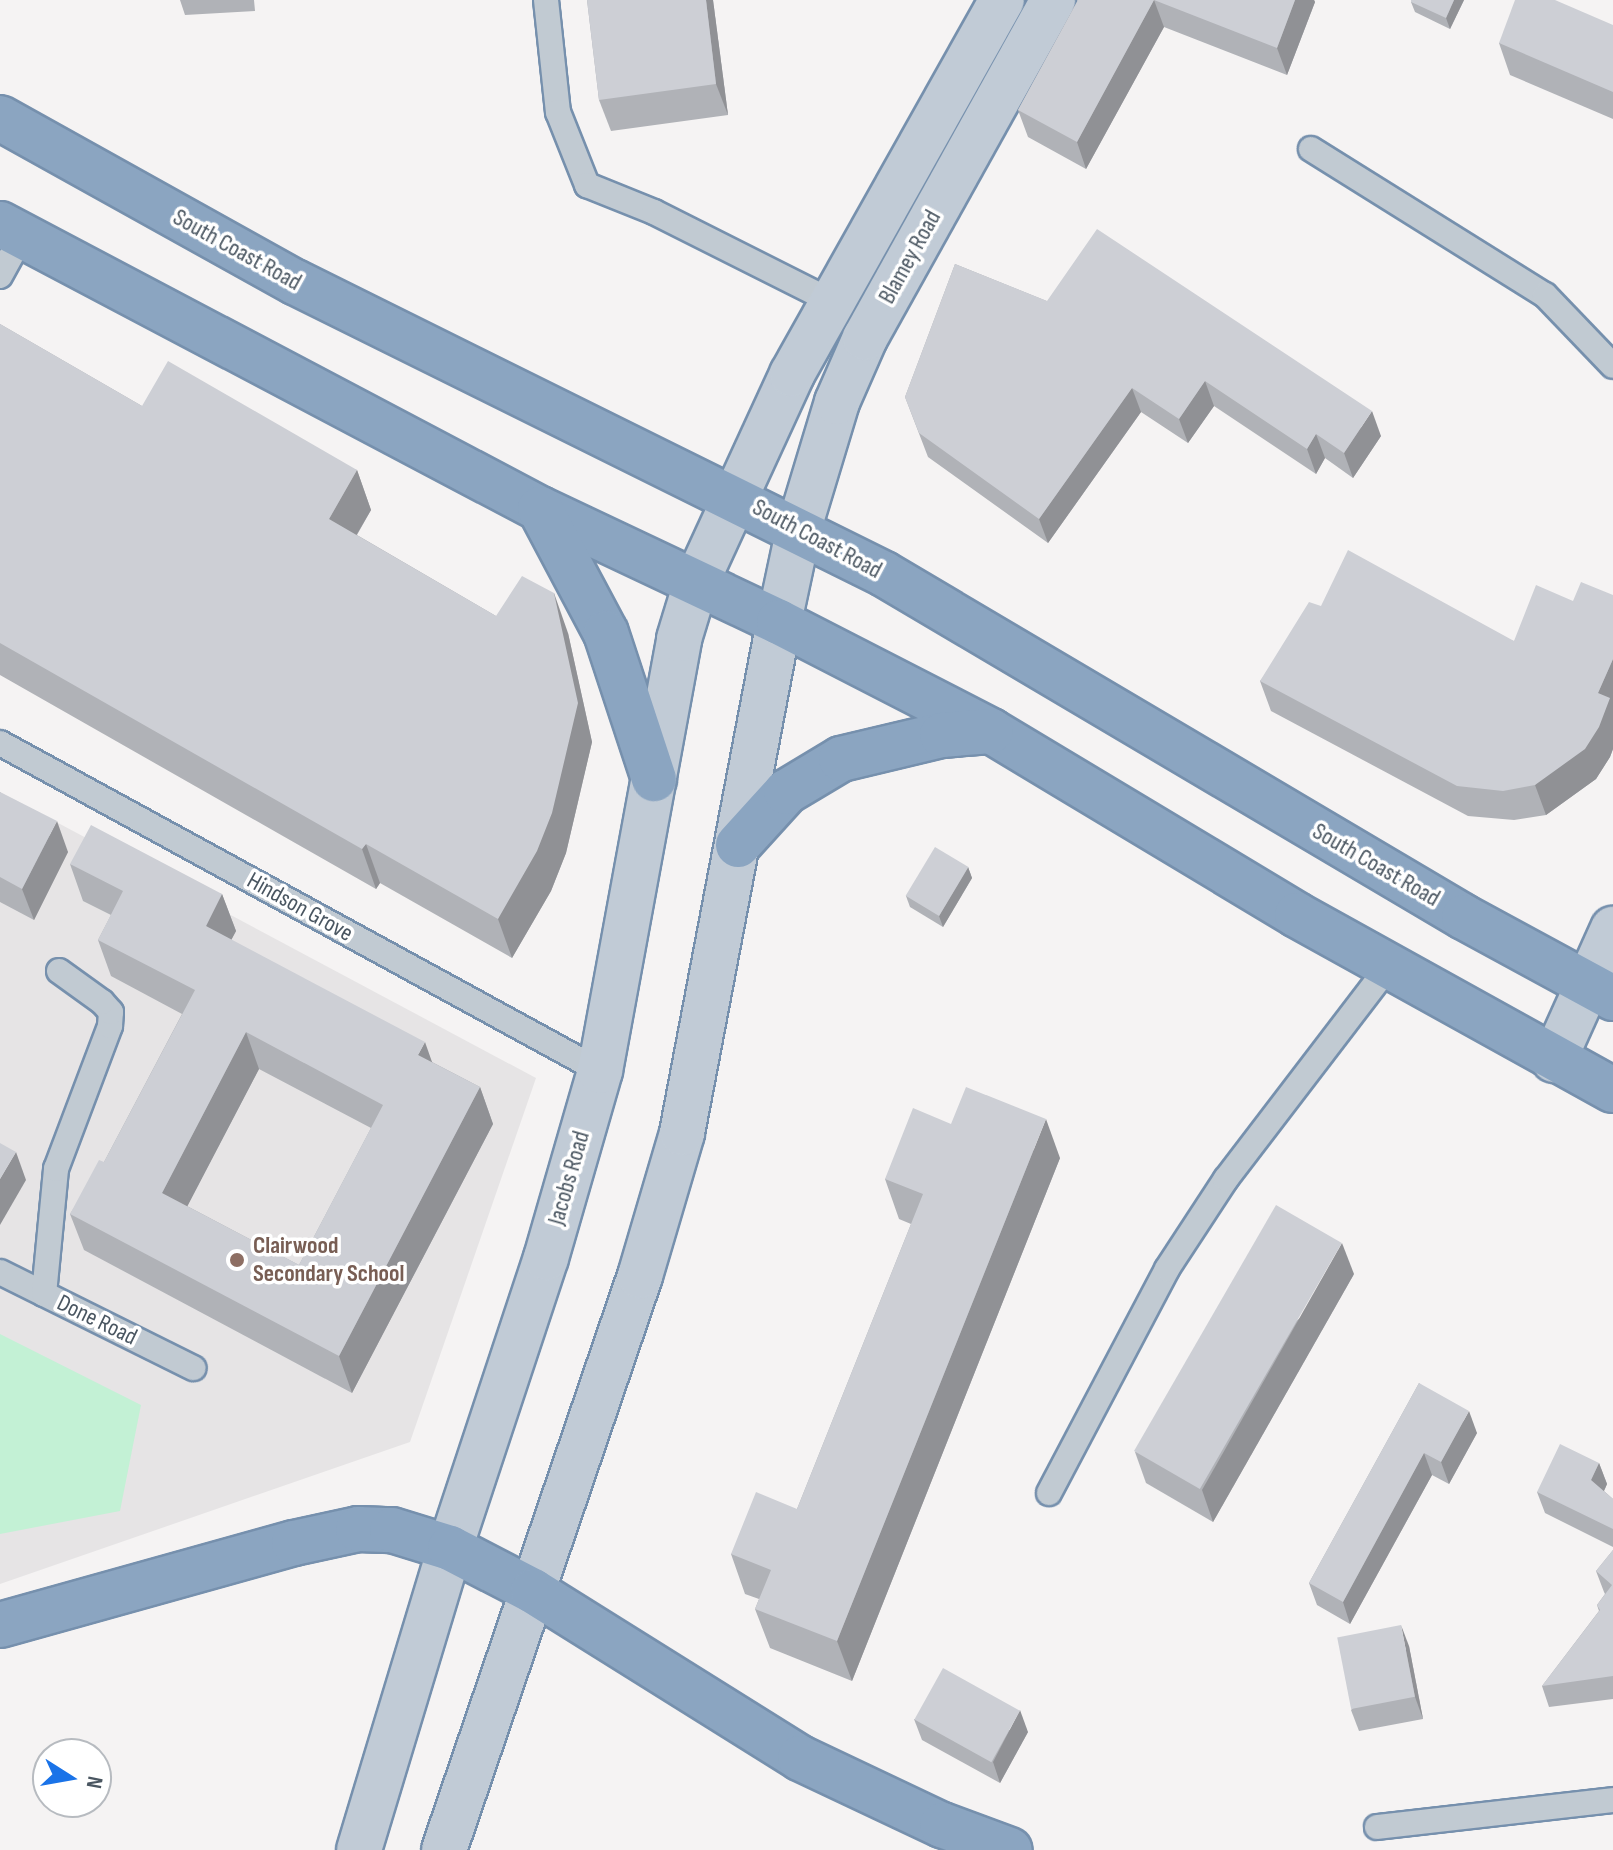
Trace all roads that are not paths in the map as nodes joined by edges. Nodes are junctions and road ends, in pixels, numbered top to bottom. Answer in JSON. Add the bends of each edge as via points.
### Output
{"nodes":[{"id":1,"x":546,"y":0,"type":"edge"},
{"id":2,"x":1002,"y":0,"type":"edge"},
{"id":3,"x":1053,"y":0,"type":"edge"},
{"id":4,"x":0,"y":118,"type":"edge"},
{"id":5,"x":1311,"y":149,"type":"dead end"},
{"id":6,"x":11,"y":230,"type":"edge"},
{"id":7,"x":0,"y":276,"type":"edge"},
{"id":8,"x":833,"y":302,"type":"junction"},
{"id":9,"x":1613,"y":366,"type":"edge"},
{"id":10,"x":733,"y":495,"type":"junction"},
{"id":11,"x":540,"y":509,"type":"junction"},
{"id":12,"x":799,"y":528,"type":"junction"},
{"id":13,"x":696,"y":583,"type":"junction"},
{"id":14,"x":779,"y":622,"type":"junction"},
{"id":15,"x":991,"y":731,"type":"junction"},
{"id":16,"x":0,"y":743,"type":"edge"},
{"id":17,"x":654,"y":779,"type":"junction"},
{"id":18,"x":738,"y":845,"type":"junction"},
{"id":19,"x":1613,"y":929,"type":"edge"},
{"id":20,"x":1388,"y":967,"type":"junction"},
{"id":21,"x":59,"y":971,"type":"dead end"},
{"id":22,"x":1601,"y":992,"type":"edge"},
{"id":23,"x":1554,"y":1060,"type":"junction"},
{"id":24,"x":600,"y":1071,"type":"junction"},
{"id":25,"x":1613,"y":1090,"type":"edge"},
{"id":26,"x":0,"y":1272,"type":"edge"},
{"id":27,"x":44,"y":1294,"type":"junction"},
{"id":28,"x":193,"y":1368,"type":"dead end"},
{"id":29,"x":1049,"y":1493,"type":"dead end"},
{"id":30,"x":450,"y":1548,"type":"junction"},
{"id":31,"x":533,"y":1591,"type":"junction"},
{"id":32,"x":0,"y":1625,"type":"edge"},
{"id":33,"x":1613,"y":1800,"type":"edge"},
{"id":34,"x":1377,"y":1827,"type":"dead end"},
{"id":35,"x":359,"y":1850,"type":"edge"},
{"id":36,"x":444,"y":1850,"type":"edge"},
{"id":37,"x":1010,"y":1850,"type":"edge"}],
"edges":[{"from":1,"to":8,"type":"lane","via":[[558,112],[587,185],[668,218]]},
{"from":2,"to":8,"type":"street","name":"Blamey Road"},
{"from":3,"to":12,"type":"street","name":"Blamey Road","via":[[865,338],[837,402]]},
{"from":4,"to":10,"type":"highway","name":"South Coast Road","via":[[295,282],[504,389]]},
{"from":5,"to":9,"type":"lane","via":[[1545,295]]},
{"from":6,"to":7,"type":"lane"},
{"from":6,"to":11,"type":"highway"},
{"from":8,"to":10,"type":"street","name":"Blamey Road"},
{"from":10,"to":12,"type":"highway","name":"South Coast Road"},
{"from":10,"to":13,"type":"street","name":"Jacobs Road"},
{"from":11,"to":13,"type":"highway"},
{"from":11,"to":17,"type":"highway","via":[[606,633]]},
{"from":12,"to":14,"type":"street"},
{"from":12,"to":22,"type":"highway","name":"South Coast Road"},
{"from":13,"to":14,"type":"highway"},
{"from":13,"to":17,"type":"street","name":"Jacobs Road","via":[[679,639]]},
{"from":14,"to":15,"type":"highway"},
{"from":14,"to":18,"type":"street"},
{"from":15,"to":18,"type":"highway","via":[[942,735],[841,759],[786,792]]},
{"from":15,"to":20,"type":"highway"},
{"from":16,"to":24,"type":"lane","name":"Hindson Grove"},
{"from":17,"to":24,"type":"street","name":"Jacobs Road"},
{"from":18,"to":31,"type":"street","via":[[682,1133]]},
{"from":19,"to":22,"type":"street"},
{"from":20,"to":23,"type":"highway"},
{"from":20,"to":29,"type":"lane","via":[[1226,1179],[1167,1269]]},
{"from":21,"to":27,"type":"lane","via":[[111,1012],[56,1169]]},
{"from":22,"to":23,"type":"street"},
{"from":23,"to":25,"type":"highway"},
{"from":24,"to":30,"type":"street","name":"Jacobs Road","via":[[546,1258]]},
{"from":26,"to":27,"type":"lane","name":"Done Road"},
{"from":27,"to":28,"type":"lane","name":"Done Road"},
{"from":30,"to":31,"type":"highway"},
{"from":30,"to":32,"type":"highway","via":[[392,1530],[358,1529]]},
{"from":30,"to":35,"type":"street","name":"Jacobs Road"},
{"from":31,"to":36,"type":"street"},
{"from":31,"to":37,"type":"highway","via":[[800,1758],[942,1825]]},
{"from":33,"to":34,"type":"lane"}]}
